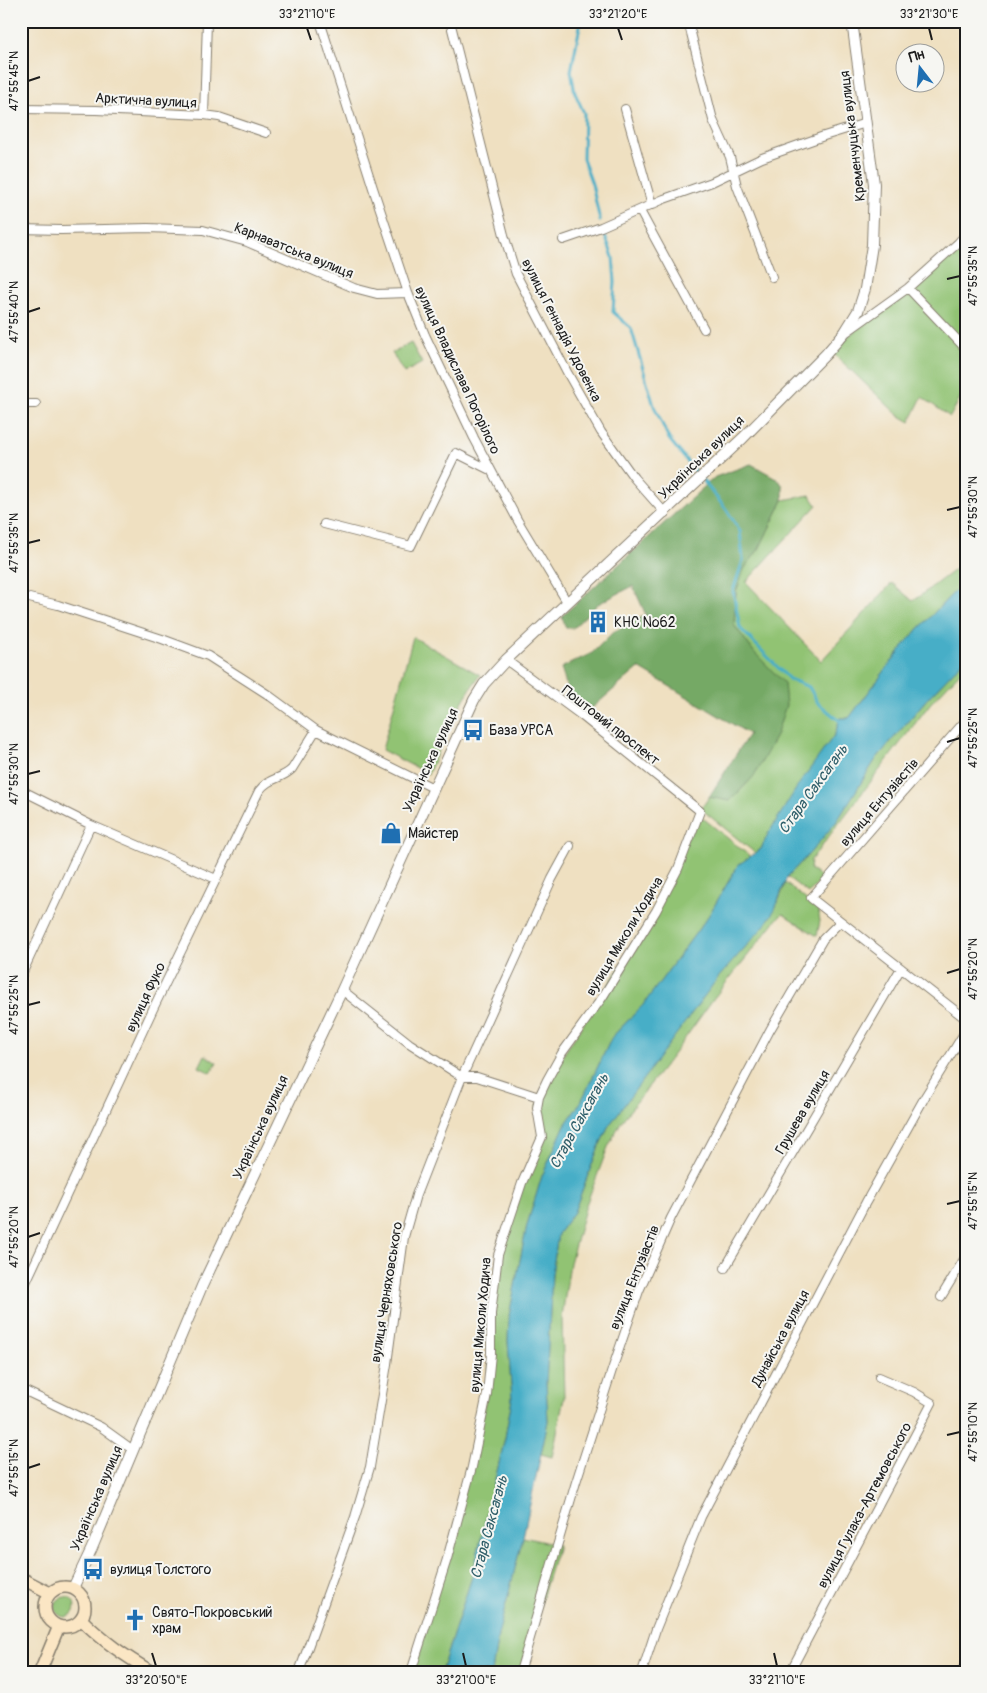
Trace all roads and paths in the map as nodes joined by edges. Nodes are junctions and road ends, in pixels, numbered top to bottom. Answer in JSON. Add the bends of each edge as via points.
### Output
{"nodes":[{"id":1,"x":207,"y":21,"type":"edge"},
{"id":2,"x":320,"y":21,"type":"edge"},
{"id":3,"x":450,"y":21,"type":"edge"},
{"id":4,"x":688,"y":21,"type":"edge"},
{"id":5,"x":852,"y":21,"type":"edge"},
{"id":6,"x":21,"y":109,"type":"edge"},
{"id":7,"x":625,"y":109,"type":"dead end"},
{"id":8,"x":204,"y":115,"type":"junction"},
{"id":9,"x":866,"y":124,"type":"junction"},
{"id":10,"x":266,"y":133,"type":"dead end"},
{"id":11,"x":734,"y":172,"type":"junction"},
{"id":12,"x":652,"y":206,"type":"junction"},
{"id":13,"x":640,"y":211,"type":"junction"},
{"id":14,"x":21,"y":229,"type":"edge"},
{"id":15,"x":966,"y":234,"type":"edge"},
{"id":16,"x":563,"y":240,"type":"dead end"},
{"id":17,"x":772,"y":276,"type":"dead end"},
{"id":18,"x":908,"y":288,"type":"junction"},
{"id":19,"x":408,"y":293,"type":"junction"},
{"id":20,"x":704,"y":329,"type":"dead end"},
{"id":21,"x":845,"y":332,"type":"junction"},
{"id":22,"x":966,"y":349,"type":"edge"},
{"id":23,"x":21,"y":404,"type":"edge"},
{"id":24,"x":36,"y":404,"type":"dead end"},
{"id":25,"x":490,"y":470,"type":"junction"},
{"id":26,"x":665,"y":513,"type":"junction"},
{"id":27,"x":324,"y":524,"type":"dead end"},
{"id":28,"x":21,"y":596,"type":"edge"},
{"id":29,"x":567,"y":602,"type":"junction"},
{"id":30,"x":506,"y":660,"type":"junction"},
{"id":31,"x":966,"y":720,"type":"edge"},
{"id":32,"x":316,"y":730,"type":"junction"},
{"id":33,"x":434,"y":788,"type":"junction"},
{"id":34,"x":21,"y":790,"type":"edge"},
{"id":35,"x":700,"y":811,"type":"joint"},
{"id":36,"x":90,"y":825,"type":"junction"},
{"id":37,"x":570,"y":846,"type":"dead end"},
{"id":38,"x":216,"y":879,"type":"junction"},
{"id":39,"x":840,"y":922,"type":"junction"},
{"id":40,"x":901,"y":968,"type":"junction"},
{"id":41,"x":21,"y":976,"type":"edge"},
{"id":42,"x":342,"y":990,"type":"junction"},
{"id":43,"x":966,"y":1019,"type":"edge"},
{"id":44,"x":966,"y":1030,"type":"edge"},
{"id":45,"x":462,"y":1078,"type":"junction"},
{"id":46,"x":539,"y":1097,"type":"junction"},
{"id":47,"x":966,"y":1256,"type":"edge"},
{"id":48,"x":725,"y":1268,"type":"dead end"},
{"id":49,"x":21,"y":1293,"type":"edge"},
{"id":50,"x":941,"y":1297,"type":"dead end"},
{"id":51,"x":879,"y":1377,"type":"dead end"},
{"id":52,"x":21,"y":1389,"type":"edge"},
{"id":53,"x":133,"y":1450,"type":"junction"},
{"id":54,"x":21,"y":1578,"type":"edge"},
{"id":55,"x":73,"y":1588,"type":"junction"},
{"id":56,"x":50,"y":1593,"type":"junction"},
{"id":57,"x":81,"y":1619,"type":"junction"},
{"id":58,"x":59,"y":1626,"type":"junction"},
{"id":59,"x":966,"y":1663,"type":"edge"},
{"id":60,"x":40,"y":1672,"type":"edge"},
{"id":61,"x":152,"y":1672,"type":"edge"},
{"id":62,"x":299,"y":1672,"type":"edge"},
{"id":63,"x":411,"y":1672,"type":"edge"},
{"id":64,"x":520,"y":1672,"type":"edge"},
{"id":65,"x":642,"y":1672,"type":"edge"},
{"id":66,"x":790,"y":1672,"type":"edge"},
{"id":67,"x":961,"y":1672,"type":"edge"}],
"edges":[{"from":1,"to":8,"type":"street"},
{"from":2,"to":19,"type":"street","name":"вулиця Владислава Погорілого"},
{"from":3,"to":26,"type":"street","name":"вулиця Геннадія Удовенка","via":[[516,274],[601,432],[634,478]]},
{"from":4,"to":11,"type":"street","via":[[713,120]]},
{"from":5,"to":9,"type":"street","name":"Кременчуцька вулиця"},
{"from":6,"to":8,"type":"street","name":"Арктична вулиця"},
{"from":7,"to":12,"type":"street"},
{"from":8,"to":10,"type":"street","name":"Арктична вулиця"},
{"from":9,"to":11,"type":"street","via":[[762,158]]},
{"from":9,"to":21,"type":"street","name":"Кременчуцька вулиця","via":[[874,184],[872,245],[865,289],[858,310]]},
{"from":11,"to":12,"type":"street"},
{"from":11,"to":17,"type":"street"},
{"from":12,"to":13,"type":"street"},
{"from":13,"to":16,"type":"street"},
{"from":13,"to":20,"type":"street"},
{"from":14,"to":19,"type":"street","name":"Карнаватська вулиця","via":[[203,230],[247,242],[354,288],[378,294]]},
{"from":15,"to":18,"type":"street","name":"Українська вулиця"},
{"from":18,"to":21,"type":"street","name":"Українська вулиця"},
{"from":18,"to":22,"type":"street"},
{"from":19,"to":25,"type":"street","name":"вулиця Владислава Погорілого"},
{"from":21,"to":26,"type":"street","name":"Українська вулиця","via":[[814,367]]},
{"from":23,"to":24,"type":"street"},
{"from":25,"to":27,"type":"street","via":[[456,453],[411,546]]},
{"from":25,"to":29,"type":"street","name":"вулиця Владислава Погорілого"},
{"from":26,"to":29,"type":"street","name":"Українська вулиця"},
{"from":28,"to":32,"type":"street","via":[[58,605],[208,656]]},
{"from":29,"to":30,"type":"street","name":"Українська вулиця"},
{"from":30,"to":33,"type":"street","name":"Українська вулиця","via":[[474,700]]},
{"from":30,"to":35,"type":"street","name":"Поштовий проспект"},
{"from":31,"to":39,"type":"street","name":"вулиця Ентузіастів","via":[[810,898]]},
{"from":32,"to":33,"type":"street"},
{"from":32,"to":38,"type":"street","name":"вулиця Фуко","via":[[292,769],[266,782],[259,791]]},
{"from":33,"to":42,"type":"street","name":"Українська вулиця"},
{"from":34,"to":36,"type":"street"},
{"from":35,"to":46,"type":"street","name":"вулиця Миколи Ходича","via":[[678,869],[656,911],[602,998],[562,1053]]},
{"from":36,"to":38,"type":"street"},
{"from":36,"to":41,"type":"street"},
{"from":37,"to":45,"type":"street","name":"вулиця Черняховського"},
{"from":38,"to":49,"type":"street","name":"вулиця Фуко"},
{"from":39,"to":40,"type":"street"},
{"from":39,"to":64,"type":"street","name":"вулиця Ентузіастів","via":[[823,939],[770,1030],[671,1218],[639,1291],[582,1465]]},
{"from":40,"to":43,"type":"street"},
{"from":40,"to":48,"type":"street","name":"Грушева вулиця"},
{"from":42,"to":45,"type":"street","via":[[409,1043]]},
{"from":42,"to":53,"type":"street","name":"Українська вулиця","via":[[202,1286]]},
{"from":44,"to":65,"type":"street","name":"Дунайська вулиця","via":[[866,1202],[701,1517]]},
{"from":45,"to":46,"type":"street","via":[[477,1076]]},
{"from":45,"to":62,"type":"street","name":"вулиця Черняховського","via":[[416,1195],[404,1237],[388,1364],[370,1467]]},
{"from":46,"to":63,"type":"street","name":"вулиця Миколи Ходича","via":[[537,1108],[542,1137],[522,1183],[498,1255],[487,1394],[472,1467]]},
{"from":47,"to":50,"type":"street"},
{"from":51,"to":66,"type":"street","name":"вулиця Гулака-Артемовського","via":[[932,1403]]},
{"from":52,"to":53,"type":"street","via":[[101,1427]]},
{"from":53,"to":55,"type":"street","name":"Українська вулиця"},
{"from":54,"to":56,"type":"main road"},
{"from":55,"to":56,"type":"main road","via":[[61,1587]]},
{"from":55,"to":57,"type":"main road","via":[[85,1602]]},
{"from":56,"to":58,"type":"main road","via":[[45,1602],[45,1612],[50,1621]]},
{"from":57,"to":58,"type":"main road","via":[[69,1627]]},
{"from":57,"to":61,"type":"main road","via":[[102,1640]]},
{"from":58,"to":60,"type":"main road"},
{"from":59,"to":67,"type":"street"}]}
